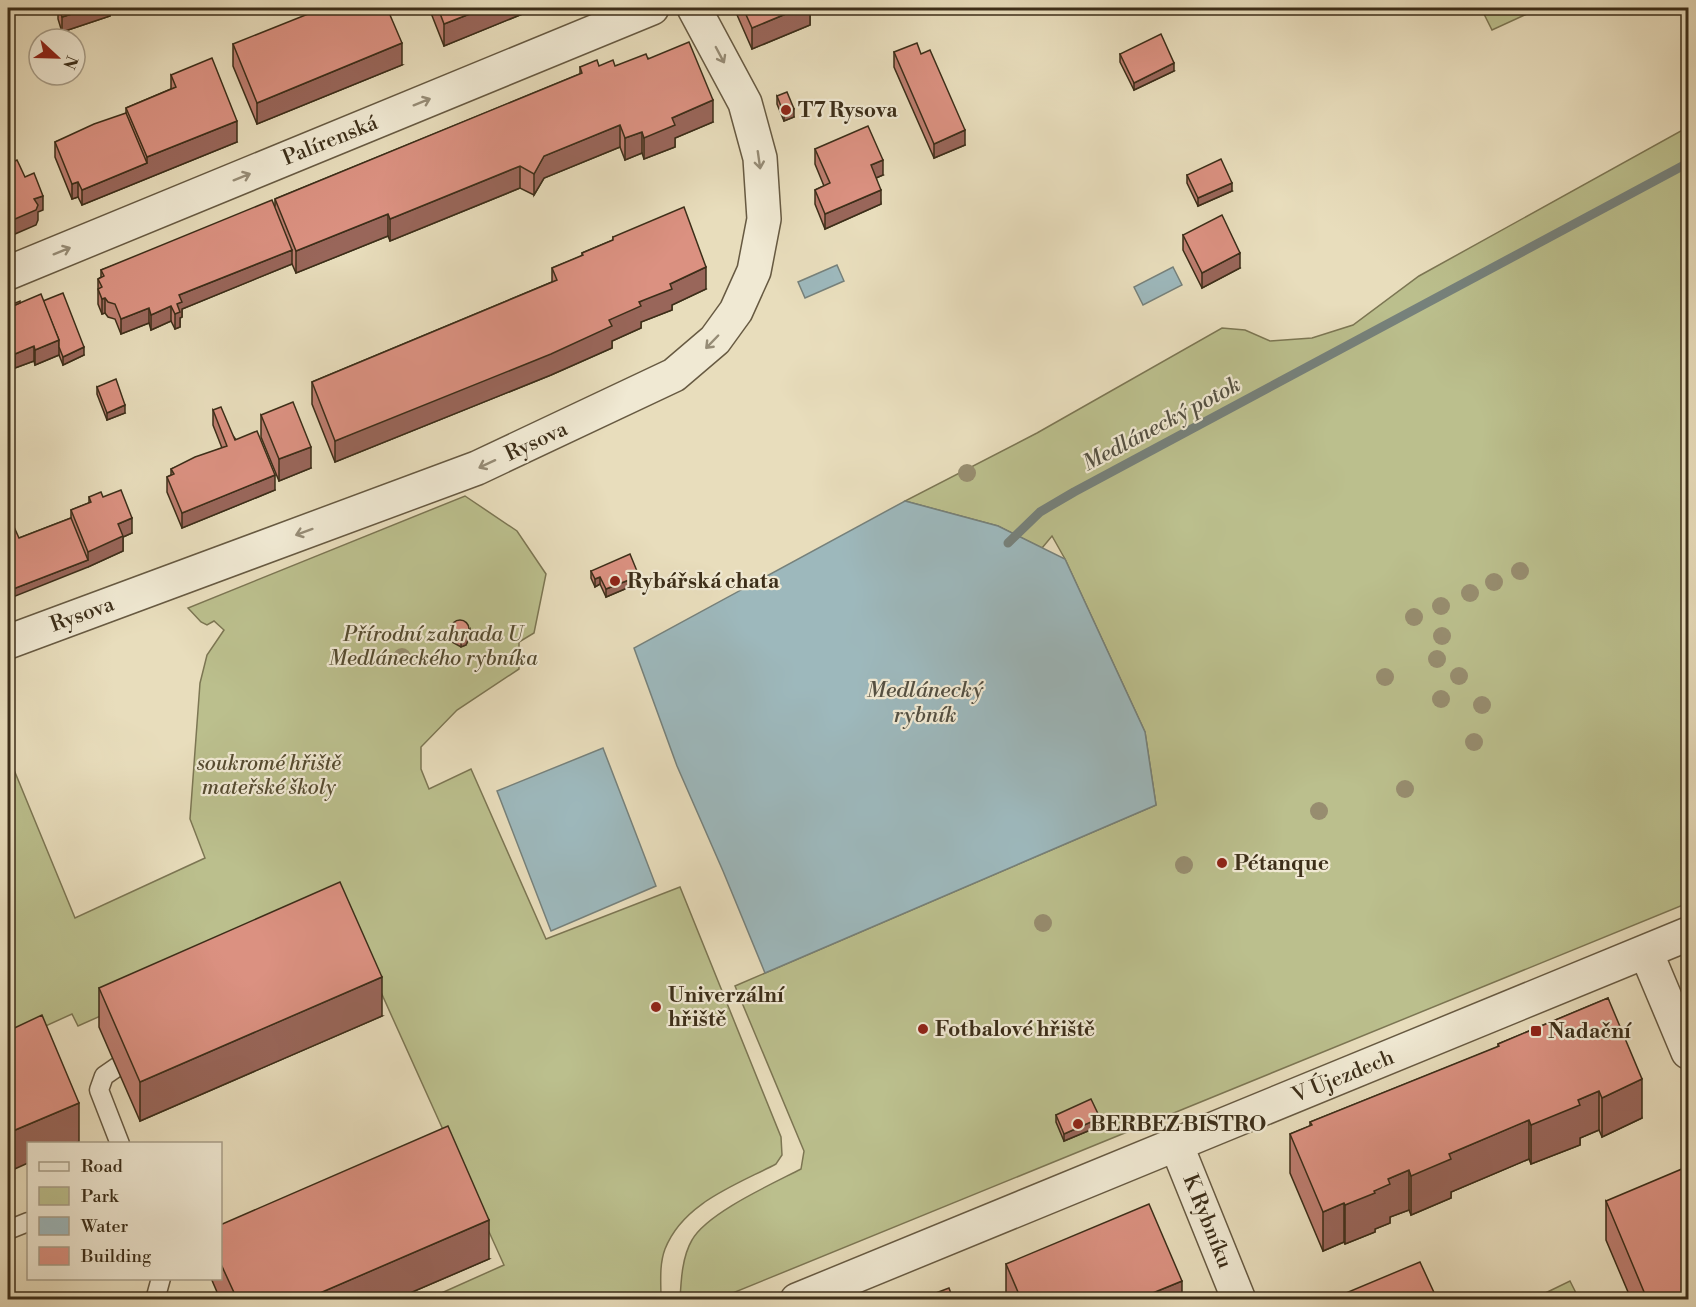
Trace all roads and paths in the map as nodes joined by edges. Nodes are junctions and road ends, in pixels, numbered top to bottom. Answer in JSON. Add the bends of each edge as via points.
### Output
{"nodes":[{"id":1,"x":652,"y":8,"type":"edge"},
{"id":2,"x":694,"y":8,"type":"edge"},
{"id":3,"x":8,"y":273,"type":"edge"},
{"id":4,"x":8,"y":642,"type":"edge"},
{"id":5,"x":1689,"y":934,"type":"edge"},
{"id":6,"x":1646,"y":952,"type":"junction"},
{"id":7,"x":1689,"y":1052,"type":"edge"},
{"id":8,"x":117,"y":1066,"type":"edge"},
{"id":9,"x":120,"y":1142,"type":"edge"},
{"id":10,"x":1176,"y":1144,"type":"junction"},
{"id":11,"x":27,"y":1222,"type":"edge"},
{"id":12,"x":8,"y":1230,"type":"edge"},
{"id":13,"x":160,"y":1280,"type":"edge"},
{"id":14,"x":155,"y":1299,"type":"edge"},
{"id":15,"x":797,"y":1299,"type":"edge"},
{"id":16,"x":1239,"y":1299,"type":"edge"}],
"edges":[{"from":3,"to":1,"type":"street","name":"Palírenská","one_way":true},
{"from":2,"to":4,"type":"street","name":"Rysova","one_way":true,"via":[[745,103],[759,158],[764,219],[754,271],[736,311],[715,340],[674,375],[477,468]]},
{"from":5,"to":6,"type":"street","name":"V Újezdech"},
{"from":6,"to":7,"type":"street"},
{"from":6,"to":10,"type":"street","name":"V Újezdech"},
{"from":8,"to":9,"type":"lane","via":[[104,1076],[99,1090]]},
{"from":10,"to":15,"type":"street","name":"V Újezdech"},
{"from":10,"to":16,"type":"street","name":"K Rybníku"},
{"from":11,"to":12,"type":"lane"},
{"from":13,"to":14,"type":"lane"}]}
